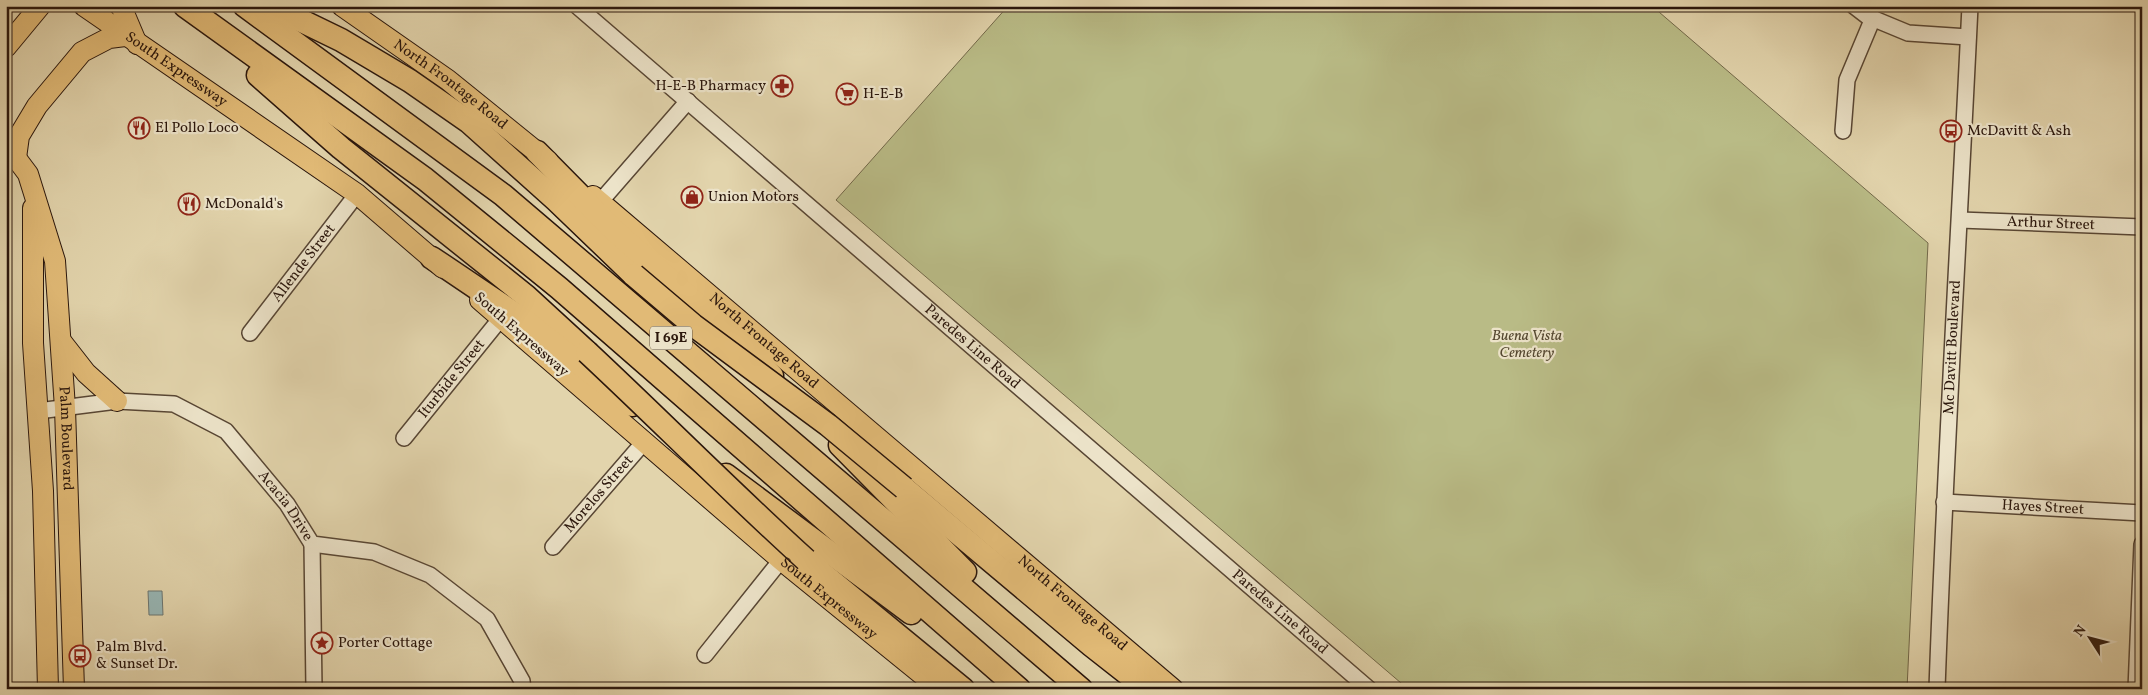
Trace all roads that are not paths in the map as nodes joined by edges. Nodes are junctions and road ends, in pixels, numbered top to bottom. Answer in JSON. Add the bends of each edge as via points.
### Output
{"nodes":[{"id":1,"x":40,"y":6,"type":"edge"},
{"id":2,"x":84,"y":6,"type":"edge"},
{"id":3,"x":122,"y":6,"type":"edge"},
{"id":4,"x":181,"y":6,"type":"edge"},
{"id":5,"x":185,"y":6,"type":"edge"},
{"id":6,"x":245,"y":6,"type":"edge"},
{"id":7,"x":271,"y":6,"type":"edge"},
{"id":8,"x":342,"y":6,"type":"edge"},
{"id":9,"x":577,"y":6,"type":"edge"},
{"id":10,"x":1854,"y":6,"type":"edge"},
{"id":11,"x":1970,"y":6,"type":"edge"},
{"id":12,"x":1873,"y":18,"type":"junction"},
{"id":13,"x":1968,"y":37,"type":"junction"},
{"id":14,"x":131,"y":40,"type":"junction"},
{"id":15,"x":6,"y":47,"type":"edge"},
{"id":16,"x":688,"y":101,"type":"junction"},
{"id":17,"x":1843,"y":132,"type":"dead end"},
{"id":18,"x":537,"y":152,"type":"junction"},
{"id":19,"x":11,"y":155,"type":"edge"},
{"id":20,"x":34,"y":191,"type":"junction"},
{"id":21,"x":357,"y":194,"type":"junction"},
{"id":22,"x":600,"y":202,"type":"junction"},
{"id":23,"x":1960,"y":220,"type":"junction"},
{"id":24,"x":2142,"y":227,"type":"edge"},
{"id":25,"x":432,"y":258,"type":"junction"},
{"id":26,"x":500,"y":318,"type":"junction"},
{"id":27,"x":250,"y":333,"type":"dead end"},
{"id":28,"x":61,"y":341,"type":"junction"},
{"id":29,"x":117,"y":400,"type":"junction"},
{"id":30,"x":65,"y":408,"type":"junction"},
{"id":31,"x":38,"y":412,"type":"junction"},
{"id":32,"x":404,"y":438,"type":"dead end"},
{"id":33,"x":644,"y":442,"type":"junction"},
{"id":34,"x":1944,"y":502,"type":"junction"},
{"id":35,"x":2142,"y":513,"type":"edge"},
{"id":36,"x":312,"y":544,"type":"junction"},
{"id":37,"x":2142,"y":544,"type":"edge"},
{"id":38,"x":554,"y":547,"type":"dead end"},
{"id":39,"x":781,"y":560,"type":"junction"},
{"id":40,"x":705,"y":655,"type":"dead end"},
{"id":41,"x":931,"y":686,"type":"edge"},
{"id":42,"x":48,"y":689,"type":"edge"},
{"id":43,"x":74,"y":689,"type":"edge"},
{"id":44,"x":314,"y":689,"type":"edge"},
{"id":45,"x":523,"y":689,"type":"edge"},
{"id":46,"x":963,"y":689,"type":"edge"},
{"id":47,"x":1013,"y":689,"type":"edge"},
{"id":48,"x":1019,"y":689,"type":"edge"},
{"id":49,"x":1081,"y":689,"type":"edge"},
{"id":50,"x":1086,"y":689,"type":"edge"},
{"id":51,"x":1147,"y":689,"type":"edge"},
{"id":52,"x":1173,"y":689,"type":"edge"},
{"id":53,"x":1369,"y":689,"type":"edge"},
{"id":54,"x":1937,"y":689,"type":"edge"},
{"id":55,"x":2136,"y":689,"type":"edge"}],
"edges":[{"from":1,"to":15,"type":"main road"},
{"from":2,"to":14,"type":"main road","name":"South Expressway"},
{"from":3,"to":14,"type":"main road"},
{"from":4,"to":46,"type":"highway","bridge":true,"via":[[341,148],[526,296],[806,560]]},
{"from":5,"to":48,"type":"highway","number":"I 69E","via":[[425,179],[544,276]]},
{"from":6,"to":49,"type":"highway","number":"I 69E","via":[[503,195]]},
{"from":7,"to":51,"type":"highway","bridge":true,"via":[[410,81],[469,122],[634,275],[693,324],[828,424]]},
{"from":8,"to":18,"type":"main road","name":"North Frontage Road","via":[[448,80]]},
{"from":9,"to":16,"type":"street","name":"Paredes Line Road"},
{"from":10,"to":12,"type":"street"},
{"from":11,"to":13,"type":"street","name":"Mc Davitt Boulevard"},
{"from":12,"to":13,"type":"street","via":[[1908,33]]},
{"from":12,"to":17,"type":"street","via":[[1847,80]]},
{"from":13,"to":23,"type":"street","name":"Mc Davitt Boulevard"},
{"from":14,"to":19,"type":"main road","via":[[109,38],[82,52],[37,106],[18,136]]},
{"from":14,"to":21,"type":"main road","name":"South Expressway"},
{"from":16,"to":22,"type":"street"},
{"from":16,"to":53,"type":"street","name":"Paredes Line Road"},
{"from":18,"to":22,"type":"main road","name":"North Frontage Road"},
{"from":18,"to":50,"type":"highway","via":[[614,231],[734,337],[924,531]]},
{"from":19,"to":20,"type":"main road","name":"Palm Boulevard","via":[[28,174]]},
{"from":20,"to":28,"type":"main road","name":"Palm Boulevard","via":[[55,260]]},
{"from":20,"to":31,"type":"main road","name":"Palm Boulevard","via":[[34,342]]},
{"from":21,"to":25,"type":"main road","name":"South Expressway"},
{"from":21,"to":27,"type":"street","name":"Allende Street"},
{"from":22,"to":52,"type":"main road","name":"North Frontage Road"},
{"from":23,"to":24,"type":"street","name":"Arthur Street"},
{"from":23,"to":34,"type":"street","name":"Mc Davitt Boulevard"},
{"from":25,"to":26,"type":"main road","name":"South Expressway"},
{"from":25,"to":47,"type":"highway","via":[[524,320],[598,380]]},
{"from":26,"to":32,"type":"street","name":"Iturbide Street"},
{"from":26,"to":33,"type":"main road","name":"South Expressway"},
{"from":28,"to":29,"type":"main road","via":[[86,373]]},
{"from":28,"to":30,"type":"main road","name":"Palm Boulevard"},
{"from":29,"to":30,"type":"street","name":"Acacia Drive"},
{"from":29,"to":36,"type":"street","name":"Acacia Drive","via":[[174,404],[226,431],[287,504]]},
{"from":30,"to":31,"type":"street","name":"Acacia Drive"},
{"from":30,"to":43,"type":"main road","name":"Palm Boulevard"},
{"from":31,"to":42,"type":"main road","name":"Palm Boulevard"},
{"from":33,"to":38,"type":"street","name":"Morelos Street"},
{"from":33,"to":39,"type":"main road","name":"South Expressway"},
{"from":34,"to":35,"type":"street","name":"Hayes Street"},
{"from":34,"to":54,"type":"street","name":"Mc Davitt Boulevard"},
{"from":36,"to":44,"type":"street"},
{"from":36,"to":45,"type":"street","name":"Acacia Drive","via":[[374,552],[430,575],[487,619],[522,681]]},
{"from":37,"to":55,"type":"street"},
{"from":39,"to":40,"type":"street"},
{"from":39,"to":41,"type":"main road","name":"South Expressway"}]}
